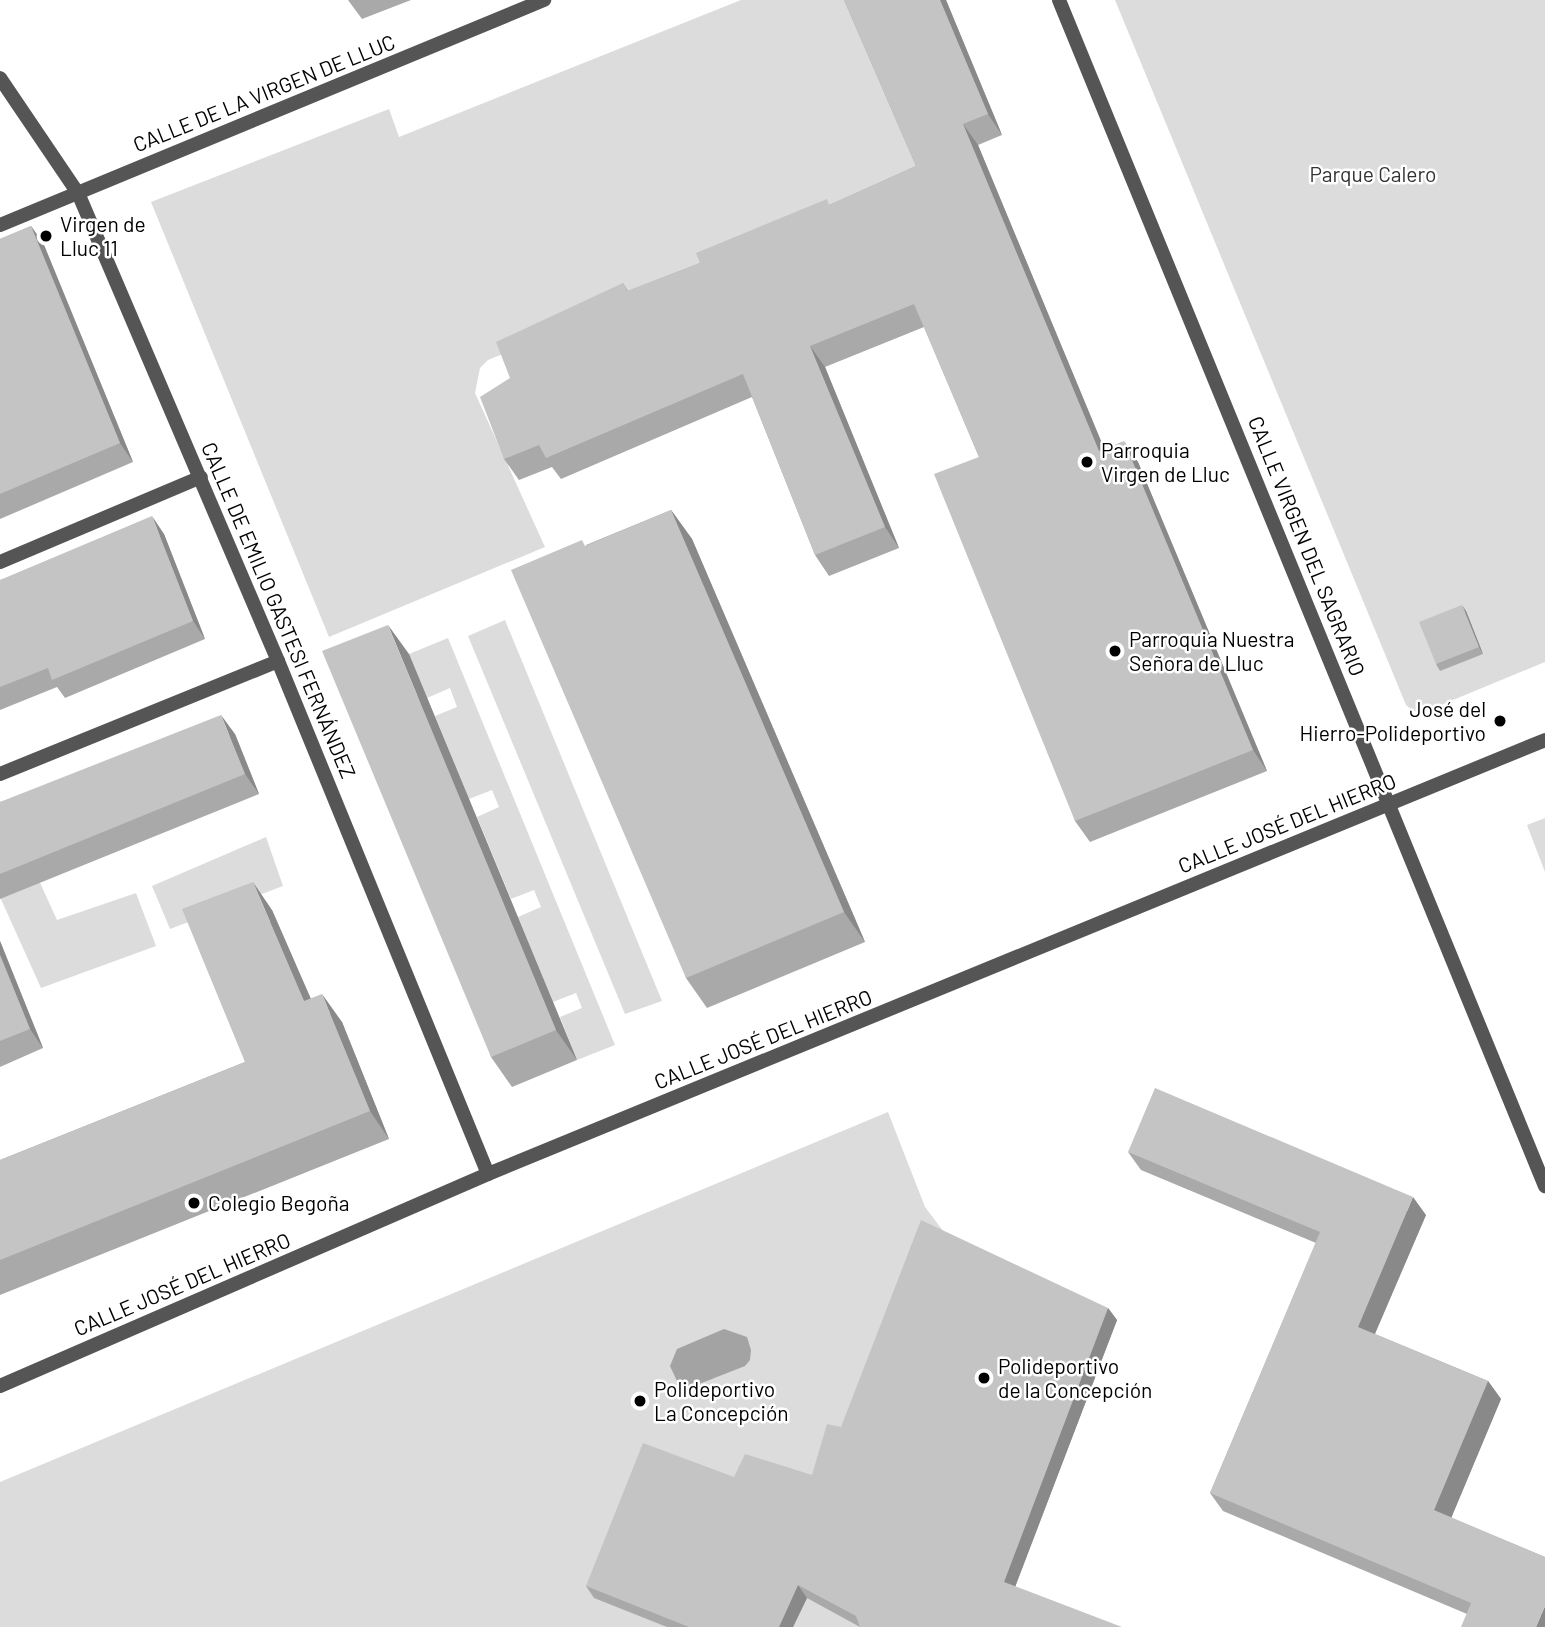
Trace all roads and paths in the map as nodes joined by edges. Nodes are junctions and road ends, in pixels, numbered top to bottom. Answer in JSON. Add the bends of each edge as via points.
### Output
{"nodes":[{"id":1,"x":1059,"y":0,"type":"edge"},
{"id":2,"x":536,"y":2,"type":"edge"},
{"id":3,"x":0,"y":78,"type":"edge"},
{"id":4,"x":78,"y":193,"type":"junction"},
{"id":5,"x":0,"y":225,"type":"edge"},
{"id":6,"x":201,"y":477,"type":"junction"},
{"id":7,"x":0,"y":562,"type":"edge"},
{"id":8,"x":278,"y":661,"type":"junction"},
{"id":9,"x":1545,"y":740,"type":"edge"},
{"id":10,"x":0,"y":774,"type":"edge"},
{"id":11,"x":1390,"y":803,"type":"junction"},
{"id":12,"x":488,"y":1174,"type":"junction"},
{"id":13,"x":1545,"y":1186,"type":"edge"},
{"id":14,"x":0,"y":1386,"type":"edge"}],
"edges":[{"from":1,"to":11,"type":"street","name":"CALLE VIRGEN DEL SAGRARIO"},
{"from":2,"to":4,"type":"street","name":"CALLE DE LA VIRGEN DE LLUC"},
{"from":3,"to":4,"type":"street","name":"CALLE DE EMILIO GASTESI FERNÁNDEZ"},
{"from":4,"to":5,"type":"street","name":"CALLE DE LA VIRGEN DE LLUC"},
{"from":4,"to":6,"type":"street","name":"CALLE DE EMILIO GASTESI FERNÁNDEZ"},
{"from":6,"to":7,"type":"street"},
{"from":6,"to":8,"type":"street","name":"CALLE DE EMILIO GASTESI FERNÁNDEZ"},
{"from":8,"to":10,"type":"street"},
{"from":8,"to":12,"type":"street","name":"CALLE DE EMILIO GASTESI FERNÁNDEZ"},
{"from":9,"to":11,"type":"street","name":"CALLE JOSÉ DEL HIERRO"},
{"from":11,"to":12,"type":"street","name":"CALLE JOSÉ DEL HIERRO"},
{"from":11,"to":13,"type":"street","name":"CALLE VIRGEN DEL SAGRARIO"},
{"from":12,"to":14,"type":"street","name":"CALLE JOSÉ DEL HIERRO"}]}
